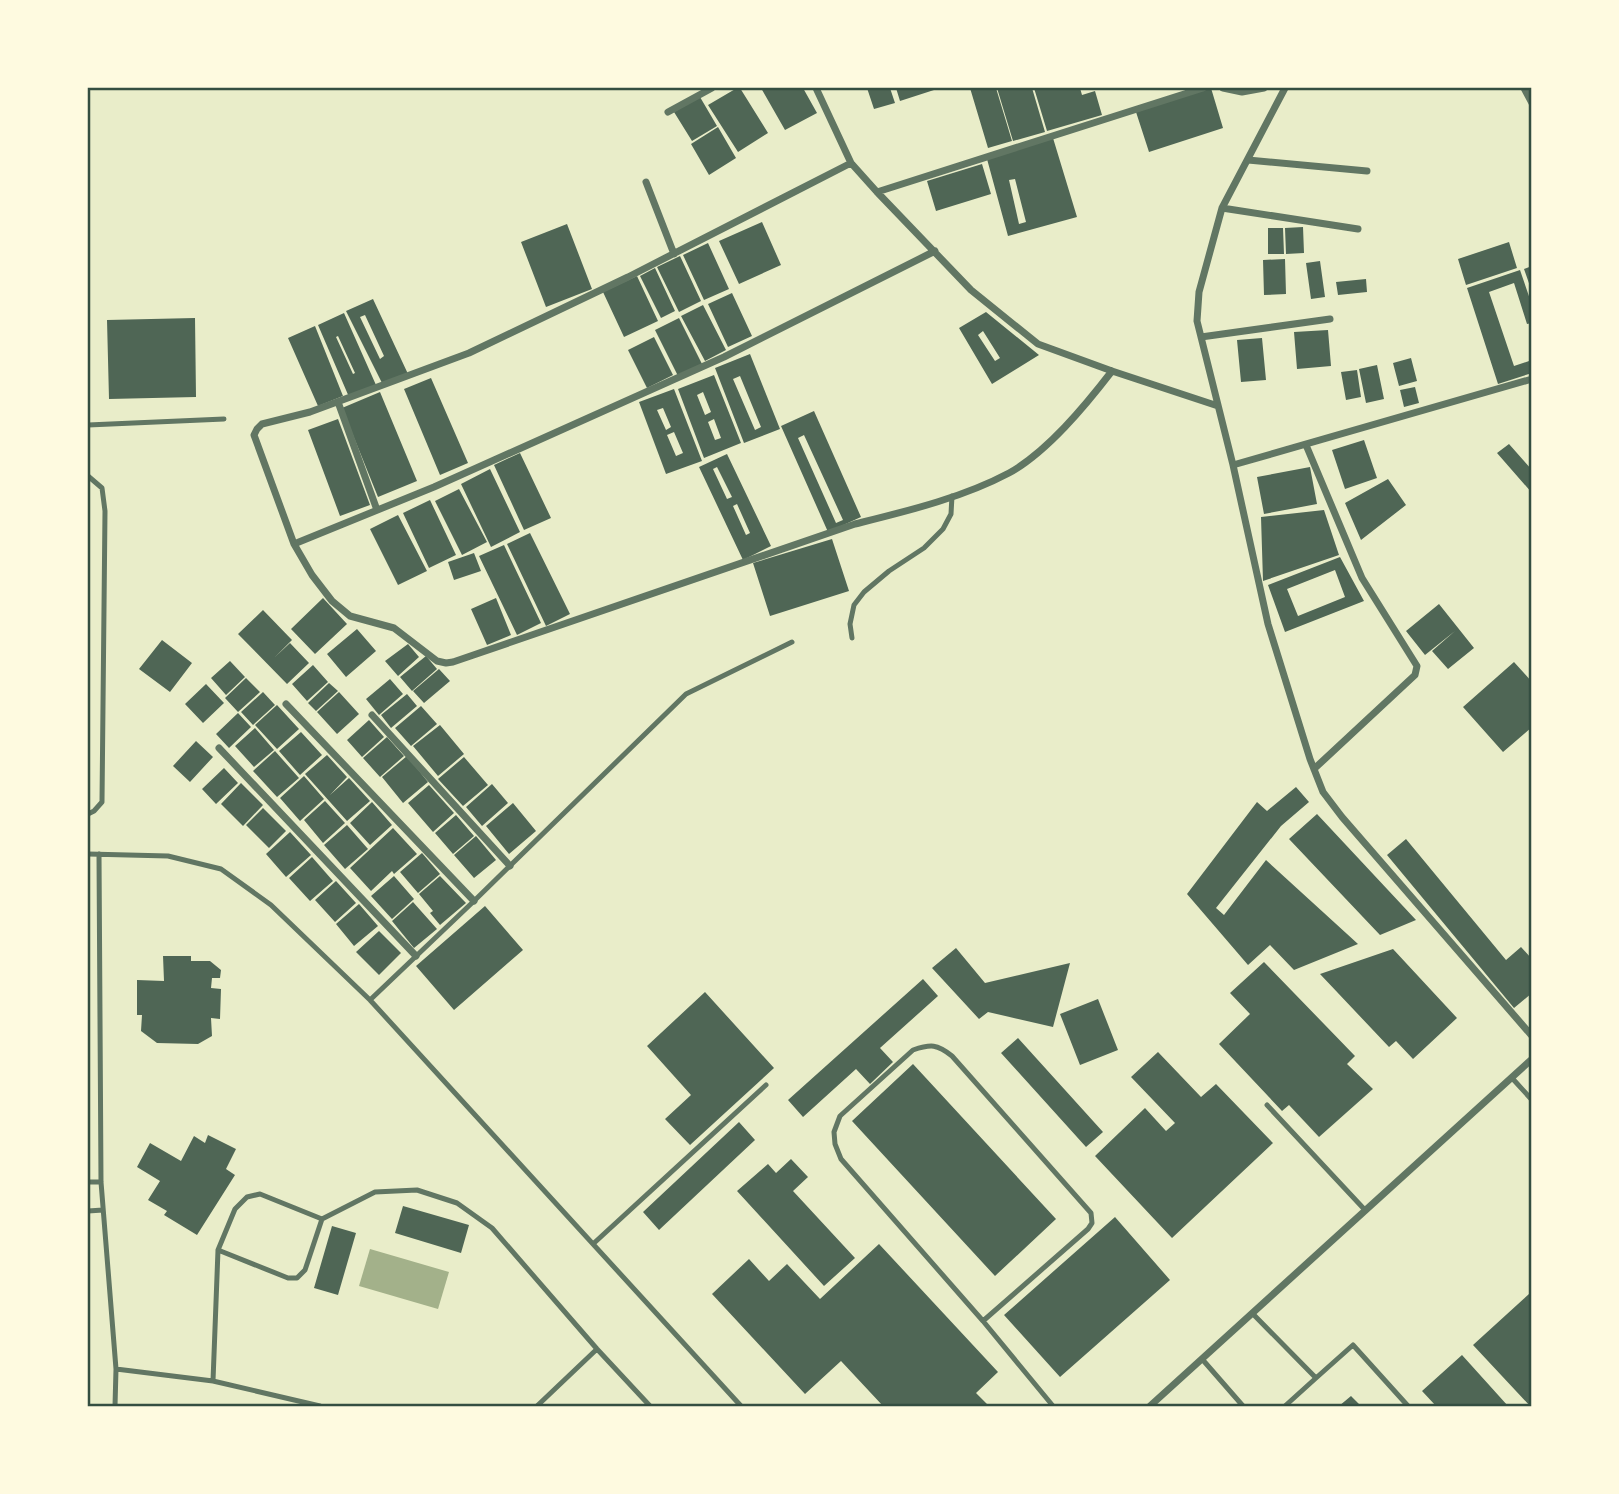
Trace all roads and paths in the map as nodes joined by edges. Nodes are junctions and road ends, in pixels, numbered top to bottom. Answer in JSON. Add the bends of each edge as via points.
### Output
{"nodes":[{"id":1,"x":712,"y":88,"type":"edge"},
{"id":2,"x":816,"y":88,"type":"edge"},
{"id":3,"x":1203,"y":88,"type":"edge"},
{"id":4,"x":1225,"y":88,"type":"edge"},
{"id":5,"x":1264,"y":88,"type":"edge"},
{"id":6,"x":1285,"y":88,"type":"edge"},
{"id":7,"x":1524,"y":88,"type":"edge"},
{"id":8,"x":1531,"y":103,"type":"edge"},
{"id":9,"x":668,"y":112,"type":"dead end"},
{"id":10,"x":1248,"y":160,"type":"junction"},
{"id":11,"x":851,"y":163,"type":"junction"},
{"id":12,"x":1367,"y":171,"type":"dead end"},
{"id":13,"x":646,"y":182,"type":"dead end"},
{"id":14,"x":877,"y":192,"type":"junction"},
{"id":15,"x":1222,"y":208,"type":"junction"},
{"id":16,"x":1358,"y":229,"type":"dead end"},
{"id":17,"x":935,"y":251,"type":"junction"},
{"id":18,"x":674,"y":254,"type":"junction"},
{"id":19,"x":1330,"y":319,"type":"dead end"},
{"id":20,"x":1201,"y":337,"type":"junction"},
{"id":21,"x":1112,"y":371,"type":"junction"},
{"id":22,"x":1531,"y":379,"type":"edge"},
{"id":23,"x":338,"y":402,"type":"junction"},
{"id":24,"x":1218,"y":405,"type":"junction"},
{"id":25,"x":224,"y":419,"type":"dead end"},
{"id":26,"x":88,"y":425,"type":"edge"},
{"id":27,"x":1306,"y":444,"type":"junction"},
{"id":28,"x":1233,"y":465,"type":"junction"},
{"id":29,"x":88,"y":476,"type":"edge"},
{"id":30,"x":952,"y":496,"type":"junction"},
{"id":31,"x":377,"y":510,"type":"junction"},
{"id":32,"x":294,"y":544,"type":"junction"},
{"id":33,"x":852,"y":638,"type":"dead end"},
{"id":34,"x":792,"y":642,"type":"dead end"},
{"id":35,"x":286,"y":704,"type":"dead end"},
{"id":36,"x":372,"y":715,"type":"dead end"},
{"id":37,"x":219,"y":748,"type":"dead end"},
{"id":38,"x":1314,"y":769,"type":"junction"},
{"id":39,"x":88,"y":814,"type":"edge"},
{"id":40,"x":88,"y":854,"type":"edge"},
{"id":41,"x":99,"y":854,"type":"junction"},
{"id":42,"x":510,"y":866,"type":"junction"},
{"id":43,"x":474,"y":901,"type":"junction"},
{"id":44,"x":416,"y":956,"type":"junction"},
{"id":45,"x":370,"y":1000,"type":"junction"},
{"id":46,"x":1531,"y":1036,"type":"edge"},
{"id":47,"x":1531,"y":1059,"type":"edge"},
{"id":48,"x":1512,"y":1077,"type":"junction"},
{"id":49,"x":766,"y":1085,"type":"dead end"},
{"id":50,"x":1531,"y":1100,"type":"edge"},
{"id":51,"x":1267,"y":1105,"type":"dead end"},
{"id":52,"x":88,"y":1182,"type":"edge"},
{"id":53,"x":101,"y":1182,"type":"junction"},
{"id":54,"x":103,"y":1210,"type":"junction"},
{"id":55,"x":1366,"y":1210,"type":"junction"},
{"id":56,"x":88,"y":1211,"type":"edge"},
{"id":57,"x":322,"y":1219,"type":"junction"},
{"id":58,"x":593,"y":1244,"type":"junction"},
{"id":59,"x":218,"y":1250,"type":"junction"},
{"id":60,"x":1252,"y":1313,"type":"junction"},
{"id":61,"x":983,"y":1321,"type":"junction"},
{"id":62,"x":597,"y":1349,"type":"junction"},
{"id":63,"x":1202,"y":1359,"type":"junction"},
{"id":64,"x":116,"y":1369,"type":"junction"},
{"id":65,"x":1316,"y":1378,"type":"junction"},
{"id":66,"x":214,"y":1381,"type":"junction"},
{"id":67,"x":115,"y":1406,"type":"edge"},
{"id":68,"x":320,"y":1406,"type":"edge"},
{"id":69,"x":537,"y":1406,"type":"edge"},
{"id":70,"x":650,"y":1406,"type":"edge"},
{"id":71,"x":741,"y":1406,"type":"edge"},
{"id":72,"x":1053,"y":1406,"type":"edge"},
{"id":73,"x":1151,"y":1406,"type":"edge"},
{"id":74,"x":1243,"y":1406,"type":"edge"},
{"id":75,"x":1285,"y":1406,"type":"edge"},
{"id":76,"x":1408,"y":1406,"type":"edge"}],
"edges":[{"from":1,"to":9,"type":"street"},
{"from":2,"to":11,"type":"street"},
{"from":3,"to":14,"type":"street"},
{"from":4,"to":5,"type":"street","via":[[1242,92]]},
{"from":6,"to":10,"type":"street"},
{"from":7,"to":8,"type":"street"},
{"from":10,"to":12,"type":"street"},
{"from":10,"to":15,"type":"street"},
{"from":11,"to":14,"type":"street"},
{"from":11,"to":18,"type":"street"},
{"from":13,"to":18,"type":"street"},
{"from":14,"to":17,"type":"street"},
{"from":15,"to":16,"type":"street"},
{"from":15,"to":20,"type":"street","via":[[1199,292]]},
{"from":17,"to":21,"type":"street","via":[[971,290],[1038,344]]},
{"from":17,"to":31,"type":"street","via":[[724,357]]},
{"from":18,"to":23,"type":"street","via":[[470,354]]},
{"from":19,"to":20,"type":"street"},
{"from":20,"to":24,"type":"street"},
{"from":21,"to":24,"type":"street"},
{"from":21,"to":30,"type":"street","via":[[1085,406],[1037,453],[1010,472]]},
{"from":22,"to":27,"type":"street"},
{"from":23,"to":31,"type":"street"},
{"from":23,"to":32,"type":"street","via":[[262,424],[254,435]]},
{"from":24,"to":28,"type":"street"},
{"from":25,"to":26,"type":"lane"},
{"from":27,"to":28,"type":"street"},
{"from":27,"to":38,"type":"street","via":[[1362,578],[1417,666],[1415,675]]},
{"from":28,"to":38,"type":"street","via":[[1268,624]]},
{"from":29,"to":39,"type":"lane","via":[[102,488],[105,511],[102,803]]},
{"from":30,"to":32,"type":"street","via":[[855,524],[446,663],[394,628],[350,616],[332,601]]},
{"from":30,"to":33,"type":"lane","via":[[951,514],[943,529],[864,592],[850,624]]},
{"from":31,"to":32,"type":"street"},
{"from":34,"to":42,"type":"lane","via":[[686,694]]},
{"from":35,"to":43,"type":"street"},
{"from":36,"to":42,"type":"street"},
{"from":37,"to":44,"type":"street"},
{"from":38,"to":46,"type":"street","via":[[1323,792],[1342,817]]},
{"from":40,"to":41,"type":"lane"},
{"from":41,"to":45,"type":"lane","via":[[169,856],[221,869],[271,905]]},
{"from":41,"to":53,"type":"lane"},
{"from":42,"to":43,"type":"lane"},
{"from":43,"to":44,"type":"lane"},
{"from":44,"to":45,"type":"lane"},
{"from":45,"to":58,"type":"lane"},
{"from":47,"to":48,"type":"street"},
{"from":48,"to":50,"type":"lane"},
{"from":48,"to":55,"type":"street"},
{"from":49,"to":58,"type":"lane"},
{"from":51,"to":55,"type":"lane"},
{"from":52,"to":53,"type":"lane"},
{"from":53,"to":54,"type":"lane"},
{"from":54,"to":56,"type":"lane"},
{"from":54,"to":64,"type":"lane"},
{"from":55,"to":60,"type":"street"},
{"from":57,"to":59,"type":"lane","via":[[260,1194],[247,1197],[235,1209]]},
{"from":57,"to":59,"type":"lane","via":[[305,1270],[297,1278]]},
{"from":57,"to":62,"type":"lane","via":[[375,1192],[417,1190],[457,1203],[492,1228]]},
{"from":58,"to":71,"type":"lane"},
{"from":59,"to":66,"type":"lane"},
{"from":60,"to":63,"type":"street"},
{"from":60,"to":65,"type":"lane"},
{"from":61,"to":61,"type":"lane","via":[[841,1158],[835,1144],[840,1116],[913,1050],[929,1045],[952,1056],[1091,1213],[1088,1229]]},
{"from":61,"to":72,"type":"lane"},
{"from":62,"to":69,"type":"lane"},
{"from":62,"to":70,"type":"lane"},
{"from":63,"to":73,"type":"street"},
{"from":63,"to":74,"type":"lane"},
{"from":64,"to":66,"type":"lane"},
{"from":64,"to":67,"type":"lane"},
{"from":65,"to":75,"type":"lane"},
{"from":65,"to":76,"type":"lane","via":[[1353,1345]]},
{"from":66,"to":68,"type":"lane"}]}
